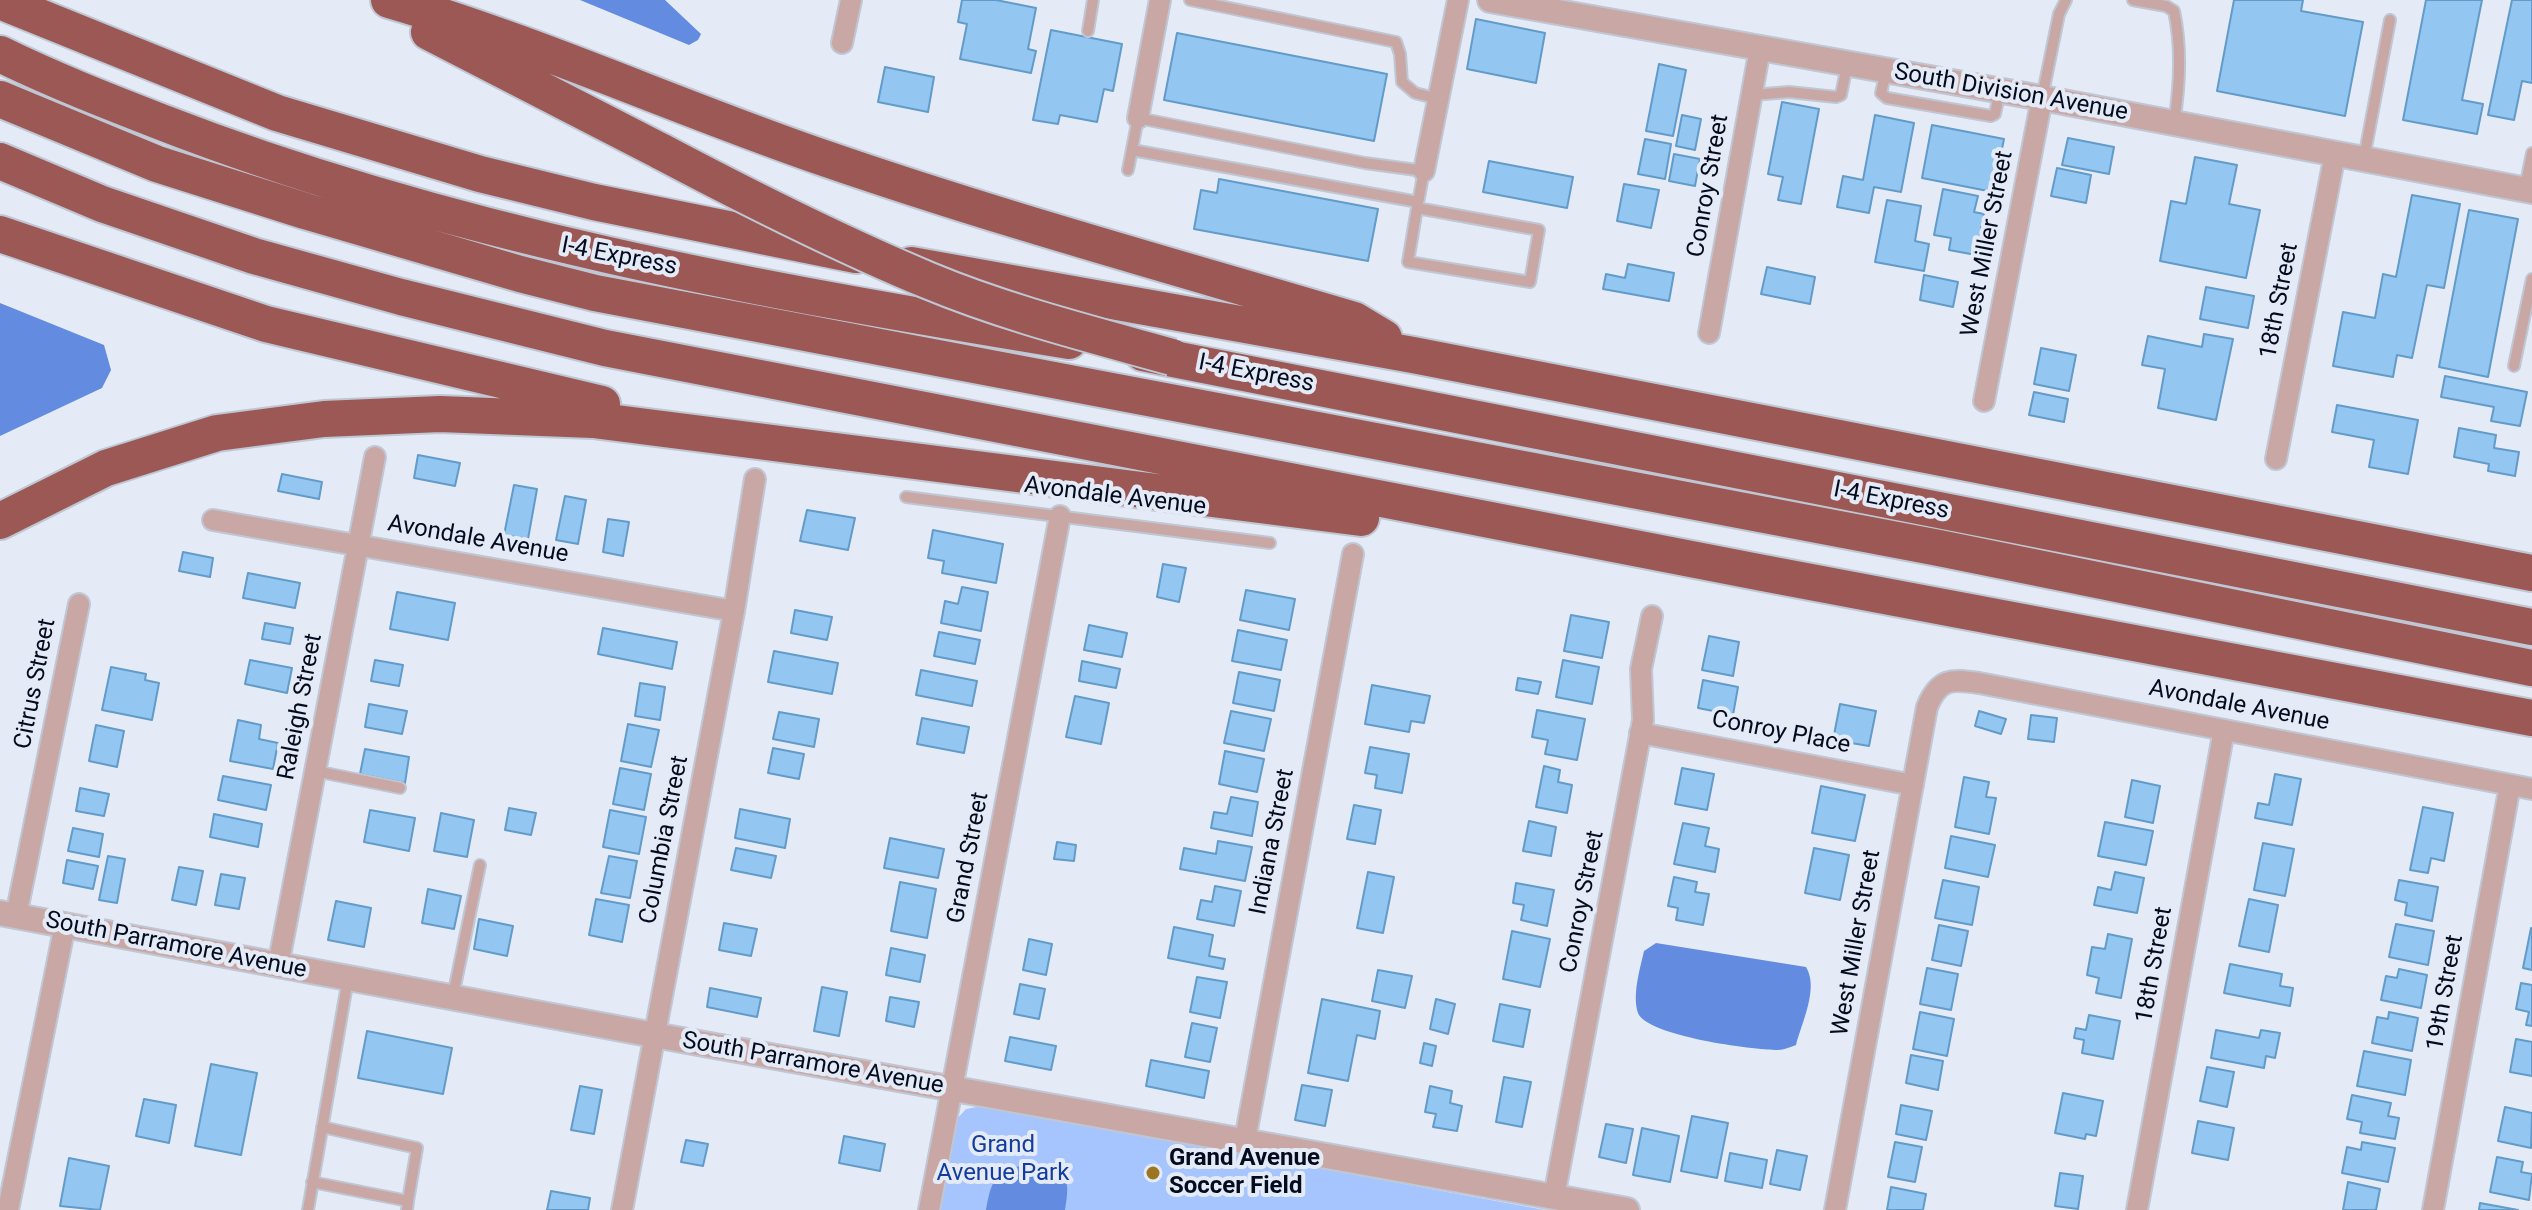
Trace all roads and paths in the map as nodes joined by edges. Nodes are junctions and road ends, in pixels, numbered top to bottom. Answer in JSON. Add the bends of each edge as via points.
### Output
{"nodes":[{"id":1,"x":55,"y":0,"type":"edge"},
{"id":2,"x":368,"y":0,"type":"edge"},
{"id":3,"x":389,"y":0,"type":"edge"},
{"id":4,"x":851,"y":0,"type":"edge"},
{"id":5,"x":1093,"y":0,"type":"edge"},
{"id":6,"x":1190,"y":0,"type":"edge"},
{"id":7,"x":1458,"y":0,"type":"edge"},
{"id":8,"x":1490,"y":0,"type":"edge"},
{"id":9,"x":2066,"y":0,"type":"edge"},
{"id":10,"x":2133,"y":0,"type":"edge"},
{"id":11,"x":0,"y":1,"type":"edge"},
{"id":12,"x":1155,"y":1,"type":"edge"},
{"id":13,"x":2390,"y":20,"type":"dead end"},
{"id":14,"x":1088,"y":31,"type":"dead end"},
{"id":15,"x":842,"y":43,"type":"dead end"},
{"id":16,"x":1760,"y":48,"type":"junction"},
{"id":17,"x":124,"y":53,"type":"junction"},
{"id":18,"x":0,"y":54,"type":"edge"},
{"id":19,"x":1848,"y":63,"type":"junction"},
{"id":20,"x":1752,"y":95,"type":"junction"},
{"id":21,"x":2042,"y":98,"type":"junction"},
{"id":22,"x":0,"y":99,"type":"edge"},
{"id":23,"x":1438,"y":99,"type":"junction"},
{"id":24,"x":1138,"y":118,"type":"junction"},
{"id":25,"x":2174,"y":123,"type":"junction"},
{"id":26,"x":1132,"y":150,"type":"junction"},
{"id":27,"x":2532,"y":153,"type":"edge"},
{"id":28,"x":2335,"y":154,"type":"junction"},
{"id":29,"x":2364,"y":159,"type":"junction"},
{"id":30,"x":0,"y":161,"type":"edge"},
{"id":31,"x":1128,"y":170,"type":"dead end"},
{"id":32,"x":1424,"y":171,"type":"junction"},
{"id":33,"x":2528,"y":190,"type":"edge"},
{"id":34,"x":1418,"y":205,"type":"junction"},
{"id":35,"x":0,"y":234,"type":"edge"},
{"id":36,"x":2532,"y":279,"type":"edge"},
{"id":37,"x":1709,"y":333,"type":"dead end"},
{"id":38,"x":1413,"y":355,"type":"junction"},
{"id":39,"x":1172,"y":357,"type":"junction"},
{"id":40,"x":2514,"y":366,"type":"dead end"},
{"id":41,"x":1984,"y":401,"type":"dead end"},
{"id":42,"x":753,"y":441,"type":"junction"},
{"id":43,"x":375,"y":457,"type":"dead end"},
{"id":44,"x":2276,"y":459,"type":"dead end"},
{"id":45,"x":755,"y":479,"type":"dead end"},
{"id":46,"x":906,"y":497,"type":"dead end"},
{"id":47,"x":1060,"y":516,"type":"junction"},
{"id":48,"x":213,"y":520,"type":"dead end"},
{"id":49,"x":0,"y":521,"type":"edge"},
{"id":50,"x":1270,"y":543,"type":"dead end"},
{"id":51,"x":359,"y":545,"type":"junction"},
{"id":52,"x":1353,"y":554,"type":"dead end"},
{"id":53,"x":1763,"y":573,"type":"junction"},
{"id":54,"x":2532,"y":573,"type":"edge"},
{"id":55,"x":79,"y":604,"type":"dead end"},
{"id":56,"x":734,"y":611,"type":"junction"},
{"id":57,"x":1652,"y":616,"type":"dead end"},
{"id":58,"x":2532,"y":627,"type":"edge"},
{"id":59,"x":2532,"y":668,"type":"edge"},
{"id":60,"x":1938,"y":688,"type":"joint"},
{"id":61,"x":2532,"y":718,"type":"edge"},
{"id":62,"x":2224,"y":730,"type":"junction"},
{"id":63,"x":1640,"y":733,"type":"junction"},
{"id":64,"x":315,"y":771,"type":"junction"},
{"id":65,"x":1913,"y":785,"type":"junction"},
{"id":66,"x":2510,"y":785,"type":"junction"},
{"id":67,"x":400,"y":788,"type":"dead end"},
{"id":68,"x":2532,"y":789,"type":"edge"},
{"id":69,"x":480,"y":865,"type":"dead end"},
{"id":70,"x":8,"y":914,"type":"edge"},
{"id":71,"x":65,"y":925,"type":"junction"},
{"id":72,"x":278,"y":966,"type":"junction"},
{"id":73,"x":348,"y":979,"type":"junction"},
{"id":74,"x":452,"y":998,"type":"junction"},
{"id":75,"x":654,"y":1035,"type":"junction"},
{"id":76,"x":951,"y":1089,"type":"junction"},
{"id":77,"x":322,"y":1127,"type":"junction"},
{"id":78,"x":1245,"y":1140,"type":"junction"},
{"id":79,"x":312,"y":1182,"type":"junction"},
{"id":80,"x":1554,"y":1197,"type":"junction"},
{"id":81,"x":408,"y":1206,"type":"edge"},
{"id":82,"x":8,"y":1210,"type":"edge"},
{"id":83,"x":308,"y":1210,"type":"edge"},
{"id":84,"x":622,"y":1210,"type":"edge"},
{"id":85,"x":929,"y":1210,"type":"edge"},
{"id":86,"x":1627,"y":1210,"type":"edge"},
{"id":87,"x":1835,"y":1210,"type":"edge"},
{"id":88,"x":2137,"y":1210,"type":"edge"},
{"id":89,"x":2433,"y":1210,"type":"edge"}],
"edges":[{"from":1,"to":17,"type":"highway"},
{"from":2,"to":39,"type":"highway","bridge":true,"via":[[761,205],[929,281]]},
{"from":3,"to":38,"type":"highway","via":[[823,158],[1354,320]]},
{"from":4,"to":15,"type":"street"},
{"from":5,"to":14,"type":"lane"},
{"from":6,"to":23,"type":"lane","via":[[1396,42],[1402,82],[1415,93]]},
{"from":7,"to":23,"type":"street"},
{"from":8,"to":16,"type":"street","name":"South Division Avenue"},
{"from":9,"to":21,"type":"lane"},
{"from":10,"to":25,"type":"lane","via":[[2174,11],[2180,38]]},
{"from":11,"to":17,"type":"highway"},
{"from":12,"to":24,"type":"street"},
{"from":13,"to":29,"type":"lane"},
{"from":16,"to":19,"type":"street","name":"South Division Avenue"},
{"from":16,"to":20,"type":"street","name":"Conroy Street"},
{"from":17,"to":38,"type":"highway","via":[[277,113],[594,202]]},
{"from":18,"to":39,"type":"highway","name":"I-4 Express","bridge":true,"via":[[232,149],[554,244],[799,293]]},
{"from":19,"to":20,"type":"lane","via":[[1841,95],[1836,97]]},
{"from":19,"to":21,"type":"street","name":"South Division Avenue"},
{"from":20,"to":37,"type":"street","name":"Conroy Street"},
{"from":21,"to":25,"type":"street","name":"South Division Avenue"},
{"from":21,"to":41,"type":"street","name":"West Miller Street"},
{"from":22,"to":59,"type":"highway","name":"I-4 Express","via":[[157,164],[595,293],[1924,545]]},
{"from":23,"to":32,"type":"street"},
{"from":24,"to":26,"type":"lane"},
{"from":24,"to":32,"type":"lane"},
{"from":25,"to":28,"type":"street","name":"South Division Avenue"},
{"from":26,"to":31,"type":"lane"},
{"from":26,"to":34,"type":"lane"},
{"from":27,"to":33,"type":"lane"},
{"from":28,"to":29,"type":"street","name":"South Division Avenue"},
{"from":28,"to":44,"type":"street","name":"18th Street"},
{"from":29,"to":33,"type":"street","name":"South Division Avenue"},
{"from":30,"to":53,"type":"highway","via":[[102,204],[254,256],[605,348]]},
{"from":32,"to":34,"type":"lane"},
{"from":34,"to":34,"type":"lane","via":[[1408,262],[1530,282],[1539,230]]},
{"from":35,"to":42,"type":"highway","via":[[266,324]]},
{"from":36,"to":40,"type":"lane"},
{"from":38,"to":54,"type":"highway"},
{"from":39,"to":58,"type":"highway","name":"I-4 Express"},
{"from":42,"to":49,"type":"highway","via":[[593,420],[440,414],[324,419],[217,433],[106,468]]},
{"from":42,"to":53,"type":"highway"},
{"from":43,"to":51,"type":"street","name":"Raleigh Street"},
{"from":45,"to":56,"type":"street","name":"Columbia Street"},
{"from":46,"to":47,"type":"lane","name":"Avondale Avenue"},
{"from":47,"to":50,"type":"lane","name":"Avondale Avenue"},
{"from":47,"to":76,"type":"street","name":"Grand Street"},
{"from":48,"to":51,"type":"street","name":"Avondale Avenue"},
{"from":51,"to":56,"type":"street","name":"Avondale Avenue"},
{"from":51,"to":64,"type":"street","name":"Raleigh Street"},
{"from":52,"to":78,"type":"street","name":"Indiana Street"},
{"from":53,"to":61,"type":"highway"},
{"from":55,"to":70,"type":"street","name":"Citrus Street"},
{"from":56,"to":75,"type":"street","name":"Columbia Street"},
{"from":57,"to":63,"type":"street","name":"Conroy Street","via":[[1641,669]]},
{"from":60,"to":62,"type":"street","name":"Avondale Avenue","via":[[1950,681],[1979,683]]},
{"from":60,"to":65,"type":"street","name":"West Miller Street","via":[[1927,707]]},
{"from":62,"to":66,"type":"street","name":"Avondale Avenue"},
{"from":62,"to":88,"type":"street","name":"18th Street"},
{"from":63,"to":65,"type":"street","name":"Conroy Place"},
{"from":63,"to":80,"type":"street","name":"Conroy Street"},
{"from":64,"to":67,"type":"lane"},
{"from":64,"to":72,"type":"street","name":"Raleigh Street"},
{"from":65,"to":87,"type":"street","name":"West Miller Street"},
{"from":66,"to":68,"type":"street","name":"Avondale Avenue"},
{"from":66,"to":89,"type":"street","name":"19th Street"},
{"from":69,"to":74,"type":"lane"},
{"from":70,"to":71,"type":"street","name":"South Parramore Avenue"},
{"from":71,"to":72,"type":"street","name":"South Parramore Avenue"},
{"from":71,"to":82,"type":"street"},
{"from":72,"to":73,"type":"street","name":"South Parramore Avenue"},
{"from":73,"to":74,"type":"street","name":"South Parramore Avenue"},
{"from":73,"to":77,"type":"lane"},
{"from":74,"to":75,"type":"street","name":"South Parramore Avenue"},
{"from":75,"to":76,"type":"street","name":"South Parramore Avenue"},
{"from":75,"to":84,"type":"street","name":"Columbia Street"},
{"from":76,"to":78,"type":"street","name":"South Parramore Avenue"},
{"from":76,"to":85,"type":"street","name":"Grand Street"},
{"from":77,"to":79,"type":"lane"},
{"from":77,"to":81,"type":"lane","via":[[417,1148]]},
{"from":78,"to":80,"type":"street","name":"South Parramore Avenue"},
{"from":79,"to":81,"type":"lane"},
{"from":79,"to":83,"type":"lane"},
{"from":80,"to":86,"type":"street","name":"South Parramore Avenue"}]}
